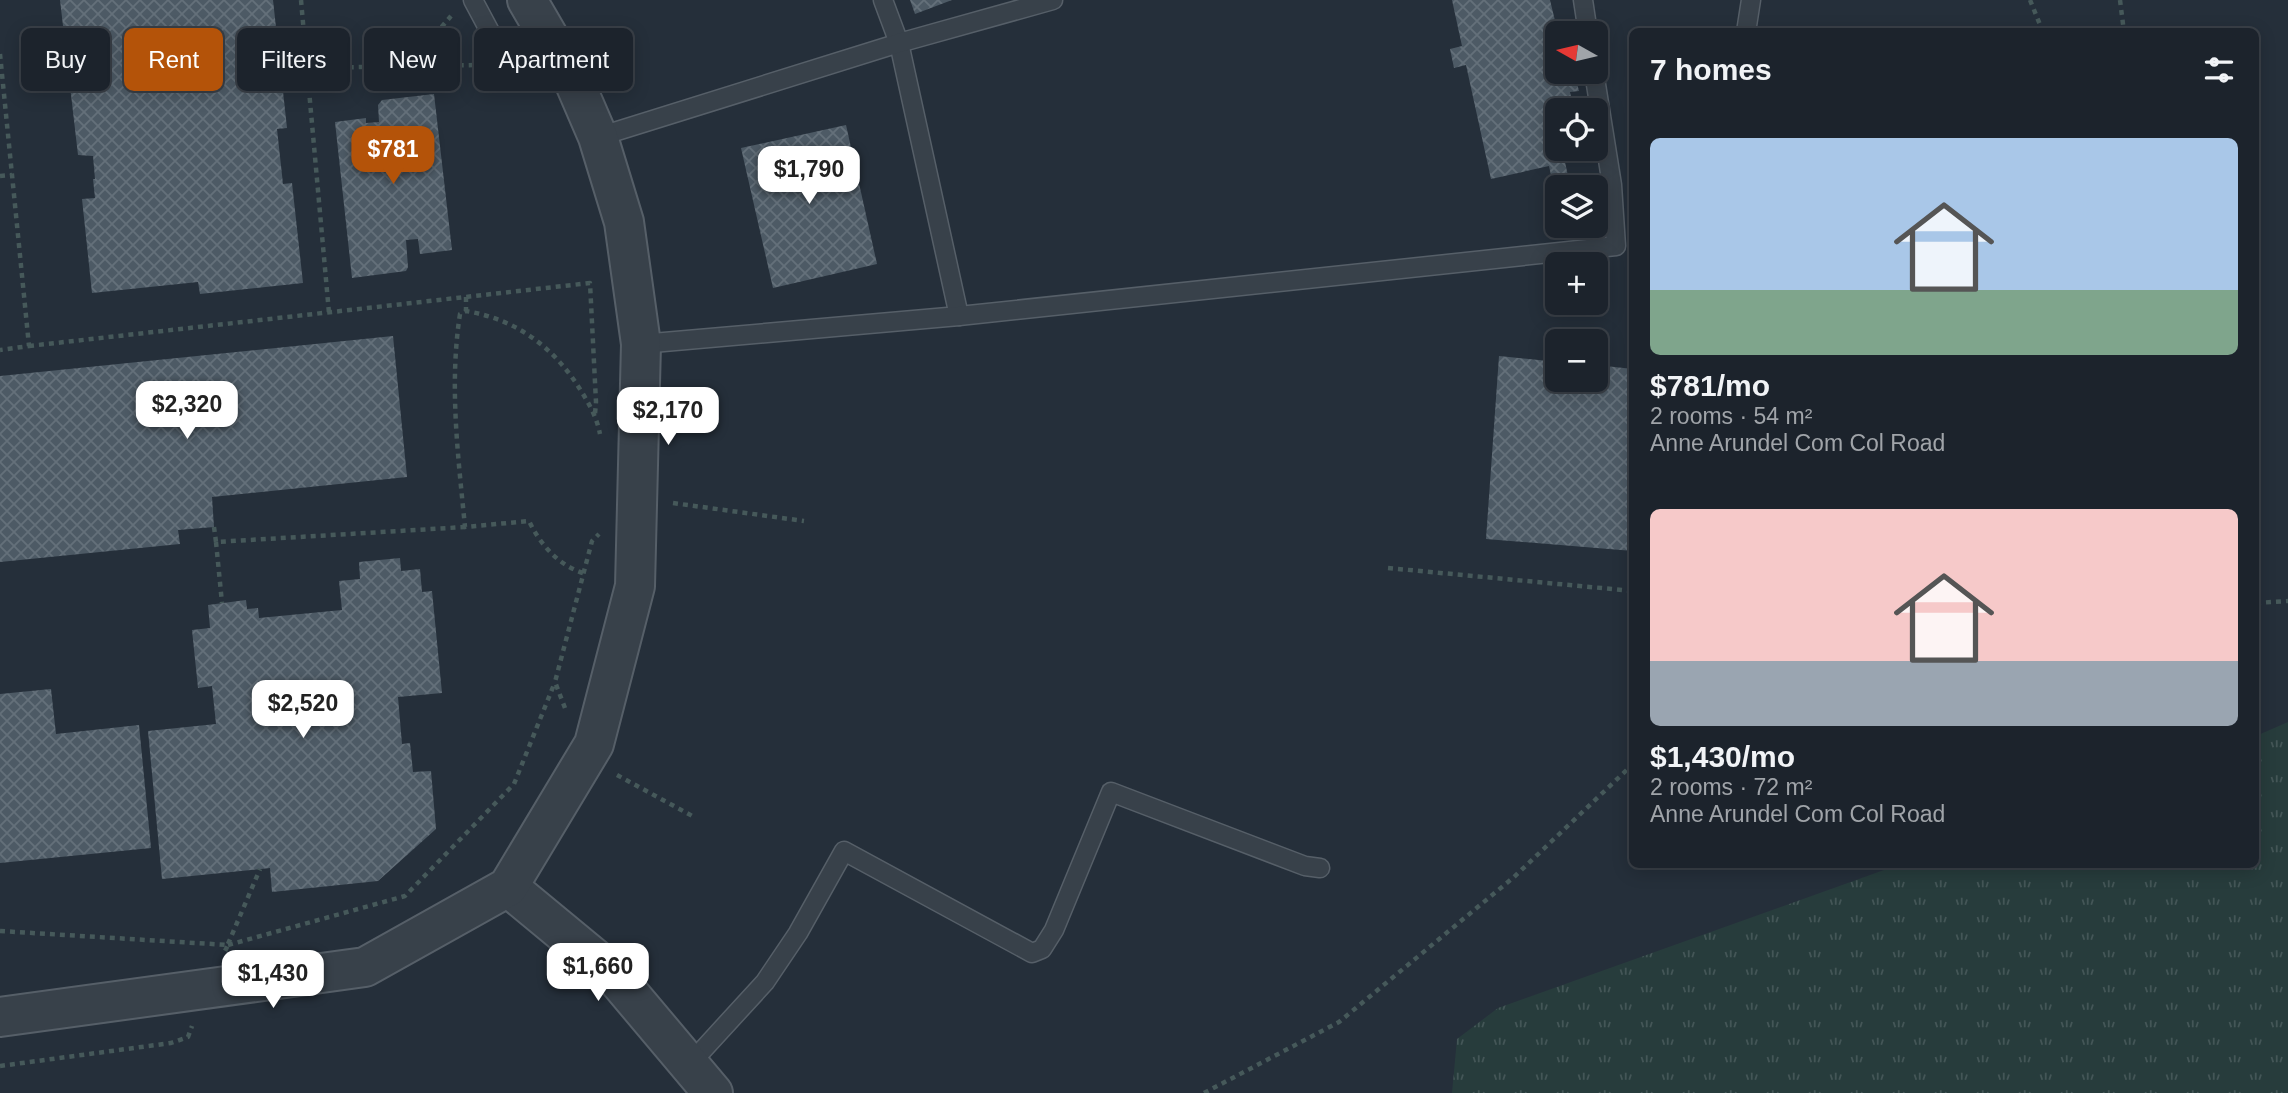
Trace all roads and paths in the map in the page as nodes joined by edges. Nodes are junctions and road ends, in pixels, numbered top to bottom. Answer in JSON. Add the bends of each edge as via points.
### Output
{"nodes":[{"id":1,"x":301,"y":0,"type":"edge"},
{"id":2,"x":473,"y":0,"type":"edge"},
{"id":3,"x":527,"y":0,"type":"edge"},
{"id":4,"x":883,"y":0,"type":"edge"},
{"id":5,"x":1053,"y":0,"type":"edge"},
{"id":6,"x":1583,"y":0,"type":"edge"},
{"id":7,"x":1751,"y":0,"type":"edge"},
{"id":8,"x":2030,"y":0,"type":"edge"},
{"id":9,"x":2120,"y":0,"type":"edge"},
{"id":10,"x":457,"y":9,"type":"dead end"},
{"id":11,"x":1586,"y":21,"type":"edge"},
{"id":12,"x":303,"y":28,"type":"edge"},
{"id":13,"x":441,"y":28,"type":"edge"},
{"id":14,"x":488,"y":28,"type":"edge"},
{"id":15,"x":543,"y":28,"type":"edge"},
{"id":16,"x":1747,"y":28,"type":"edge"},
{"id":17,"x":2041,"y":28,"type":"edge"},
{"id":18,"x":2124,"y":28,"type":"edge"},
{"id":19,"x":898,"y":43,"type":"junction"},
{"id":20,"x":0,"y":54,"type":"edge"},
{"id":21,"x":1596,"y":84,"type":"edge"},
{"id":22,"x":309,"y":91,"type":"edge"},
{"id":23,"x":578,"y":91,"type":"edge"},
{"id":24,"x":598,"y":137,"type":"junction"},
{"id":25,"x":12,"y":175,"type":"junction"},
{"id":26,"x":0,"y":176,"type":"edge"},
{"id":27,"x":1624,"y":244,"type":"edge"},
{"id":28,"x":466,"y":297,"type":"junction"},
{"id":29,"x":466,"y":311,"type":"junction"},
{"id":30,"x":329,"y":313,"type":"junction"},
{"id":31,"x":959,"y":316,"type":"junction"},
{"id":32,"x":640,"y":344,"type":"junction"},
{"id":33,"x":29,"y":346,"type":"junction"},
{"id":34,"x":0,"y":350,"type":"edge"},
{"id":35,"x":595,"y":415,"type":"junction"},
{"id":36,"x":600,"y":442,"type":"dead end"},
{"id":37,"x":637,"y":498,"type":"junction"},
{"id":38,"x":804,"y":522,"type":"dead end"},
{"id":39,"x":215,"y":527,"type":"dead end"},
{"id":40,"x":465,"y":527,"type":"junction"},
{"id":41,"x":605,"y":527,"type":"dead end"},
{"id":42,"x":216,"y":542,"type":"junction"},
{"id":43,"x":1388,"y":568,"type":"dead end"},
{"id":44,"x":583,"y":573,"type":"junction"},
{"id":45,"x":1629,"y":591,"type":"edge"},
{"id":46,"x":2288,"y":601,"type":"edge"},
{"id":47,"x":222,"y":603,"type":"dead end"},
{"id":48,"x":2259,"y":603,"type":"edge"},
{"id":49,"x":555,"y":682,"type":"junction"},
{"id":50,"x":588,"y":755,"type":"junction"},
{"id":51,"x":1629,"y":768,"type":"edge"},
{"id":52,"x":696,"y":818,"type":"dead end"},
{"id":53,"x":1320,"y":868,"type":"dead end"},
{"id":54,"x":260,"y":869,"type":"dead end"},
{"id":55,"x":509,"y":887,"type":"junction"},
{"id":56,"x":0,"y":931,"type":"edge"},
{"id":57,"x":228,"y":945,"type":"junction"},
{"id":58,"x":206,"y":989,"type":"junction"},
{"id":59,"x":0,"y":1017,"type":"edge"},
{"id":60,"x":0,"y":1066,"type":"edge"},
{"id":61,"x":701,"y":1079,"type":"edge"},
{"id":62,"x":1204,"y":1093,"type":"edge"}],
"edges":[{"from":1,"to":12,"type":"path"},
{"from":2,"to":14,"type":"lane"},
{"from":3,"to":15,"type":"street"},
{"from":4,"to":19,"type":"lane"},
{"from":5,"to":19,"type":"lane"},
{"from":6,"to":11,"type":"lane"},
{"from":7,"to":16,"type":"lane"},
{"from":8,"to":17,"type":"path"},
{"from":9,"to":18,"type":"path"},
{"from":10,"to":13,"type":"path"},
{"from":19,"to":24,"type":"lane"},
{"from":19,"to":31,"type":"lane"},
{"from":20,"to":25,"type":"path"},
{"from":21,"to":27,"type":"lane"},
{"from":22,"to":30,"type":"path"},
{"from":23,"to":24,"type":"street"},
{"from":24,"to":32,"type":"street","via":[[624,222]]},
{"from":25,"to":26,"type":"path"},
{"from":25,"to":33,"type":"path"},
{"from":27,"to":31,"type":"lane"},
{"from":28,"to":29,"type":"path"},
{"from":28,"to":30,"type":"path"},
{"from":28,"to":35,"type":"path","via":[[590,283]]},
{"from":29,"to":35,"type":"path","via":[[505,321],[541,343],[560,361]]},
{"from":29,"to":40,"type":"path","via":[[460,314],[453,395]]},
{"from":30,"to":33,"type":"path"},
{"from":31,"to":32,"type":"lane"},
{"from":32,"to":37,"type":"street"},
{"from":33,"to":34,"type":"path"},
{"from":35,"to":36,"type":"path"},
{"from":37,"to":38,"type":"path"},
{"from":37,"to":50,"type":"street","via":[[635,586]]},
{"from":39,"to":42,"type":"path"},
{"from":40,"to":42,"type":"path"},
{"from":40,"to":44,"type":"path","via":[[529,521],[546,548]]},
{"from":41,"to":44,"type":"path","via":[[592,541]]},
{"from":42,"to":47,"type":"path"},
{"from":43,"to":45,"type":"path"},
{"from":44,"to":49,"type":"path"},
{"from":46,"to":48,"type":"path"},
{"from":49,"to":50,"type":"path"},
{"from":49,"to":57,"type":"path","via":[[514,784],[405,896]]},
{"from":50,"to":52,"type":"path"},
{"from":50,"to":55,"type":"street"},
{"from":51,"to":62,"type":"path","via":[[1514,877],[1339,1022]]},
{"from":53,"to":61,"type":"lane","via":[[1111,792],[1054,930],[1042,949],[1032,953],[844,851],[798,933]]},
{"from":54,"to":57,"type":"path"},
{"from":55,"to":58,"type":"street","via":[[365,967]]},
{"from":55,"to":61,"type":"street","via":[[612,973]]},
{"from":56,"to":57,"type":"path"},
{"from":57,"to":58,"type":"path"},
{"from":58,"to":59,"type":"street"},
{"from":58,"to":60,"type":"path","via":[[188,1037]]}]}
